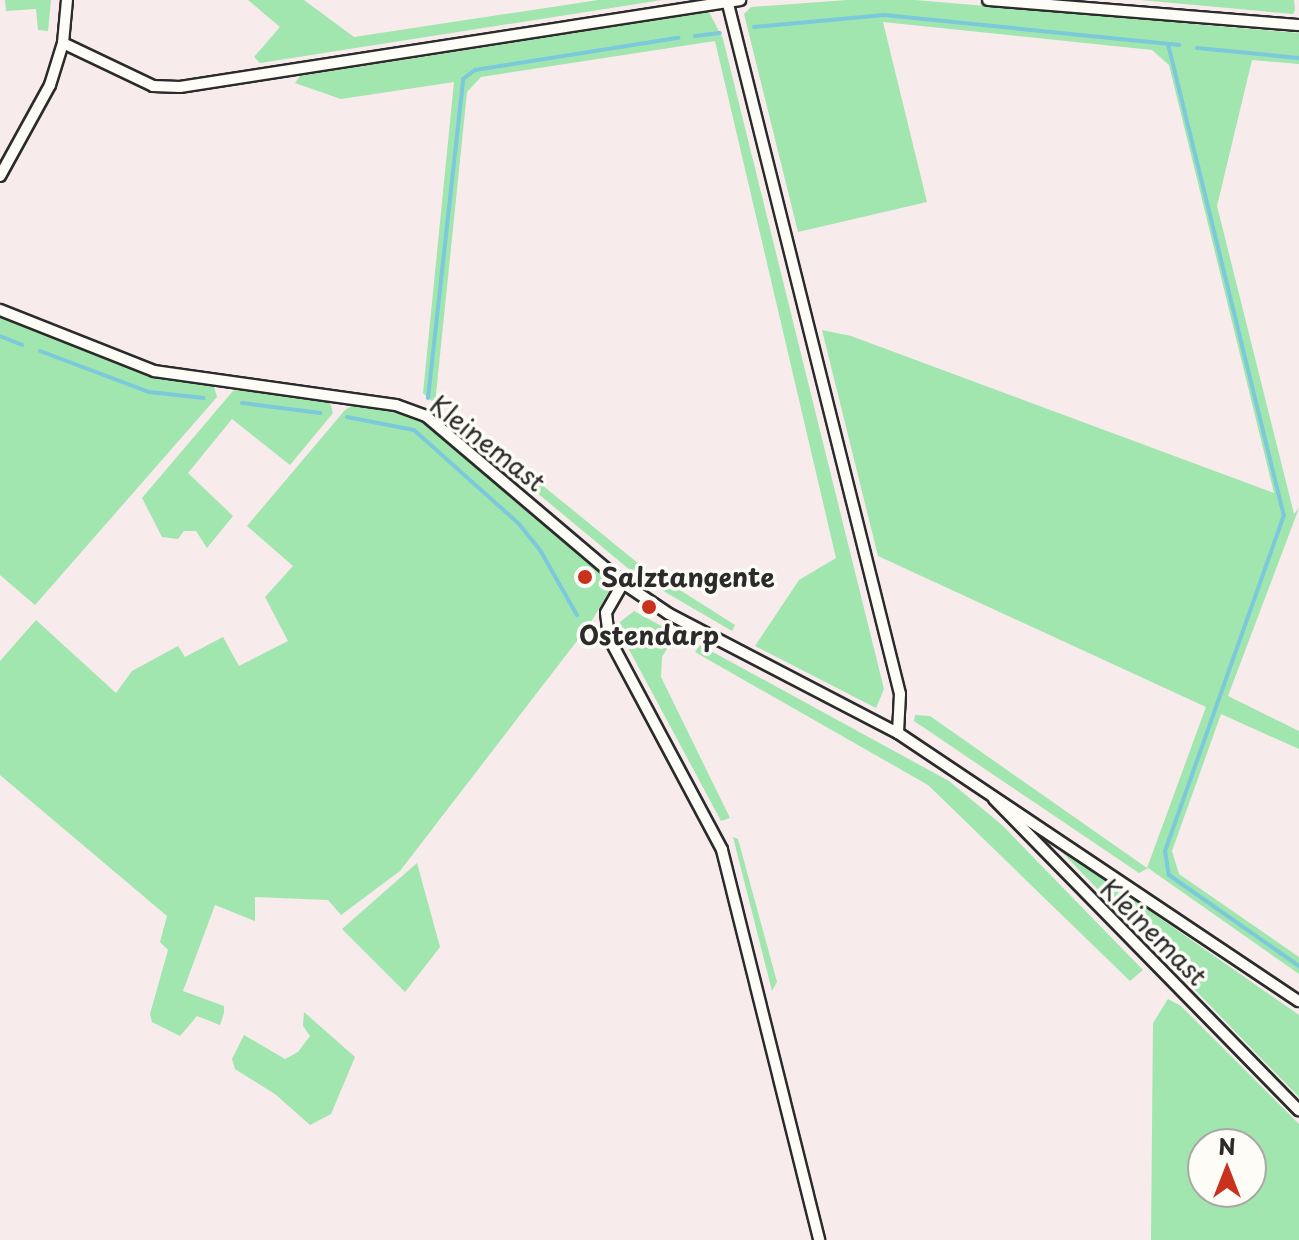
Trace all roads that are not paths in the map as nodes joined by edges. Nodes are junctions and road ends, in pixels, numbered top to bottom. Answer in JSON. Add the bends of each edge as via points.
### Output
{"nodes":[{"id":1,"x":67,"y":0,"type":"edge"},
{"id":2,"x":727,"y":0,"type":"edge"},
{"id":3,"x":740,"y":0,"type":"edge"},
{"id":4,"x":988,"y":0,"type":"edge"},
{"id":5,"x":1299,"y":25,"type":"edge"},
{"id":6,"x":63,"y":43,"type":"junction"},
{"id":7,"x":0,"y":176,"type":"edge"},
{"id":8,"x":0,"y":310,"type":"edge"},
{"id":9,"x":623,"y":583,"type":"junction"},
{"id":10,"x":898,"y":733,"type":"junction"},
{"id":11,"x":979,"y":784,"type":"junction"},
{"id":12,"x":1299,"y":1001,"type":"edge"},
{"id":13,"x":1299,"y":1110,"type":"edge"},
{"id":14,"x":819,"y":1240,"type":"edge"}],
"edges":[{"from":1,"to":6,"type":"street"},
{"from":2,"to":3,"type":"street"},
{"from":2,"to":6,"type":"street","via":[[180,87],[142,82]]},
{"from":2,"to":10,"type":"street","via":[[900,694]]},
{"from":4,"to":5,"type":"street"},
{"from":6,"to":7,"type":"street","via":[[50,85]]},
{"from":8,"to":9,"type":"street","name":"Kleinemast","via":[[154,371],[396,405],[426,416]]},
{"from":9,"to":10,"type":"street","name":"Kleinemast","via":[[669,614]]},
{"from":9,"to":14,"type":"street","via":[[606,613],[609,638],[722,850]]},
{"from":10,"to":11,"type":"street","name":"Kleinemast"},
{"from":11,"to":12,"type":"street","name":"Kleinemast"},
{"from":11,"to":13,"type":"street","name":"Kleinemast"}]}
